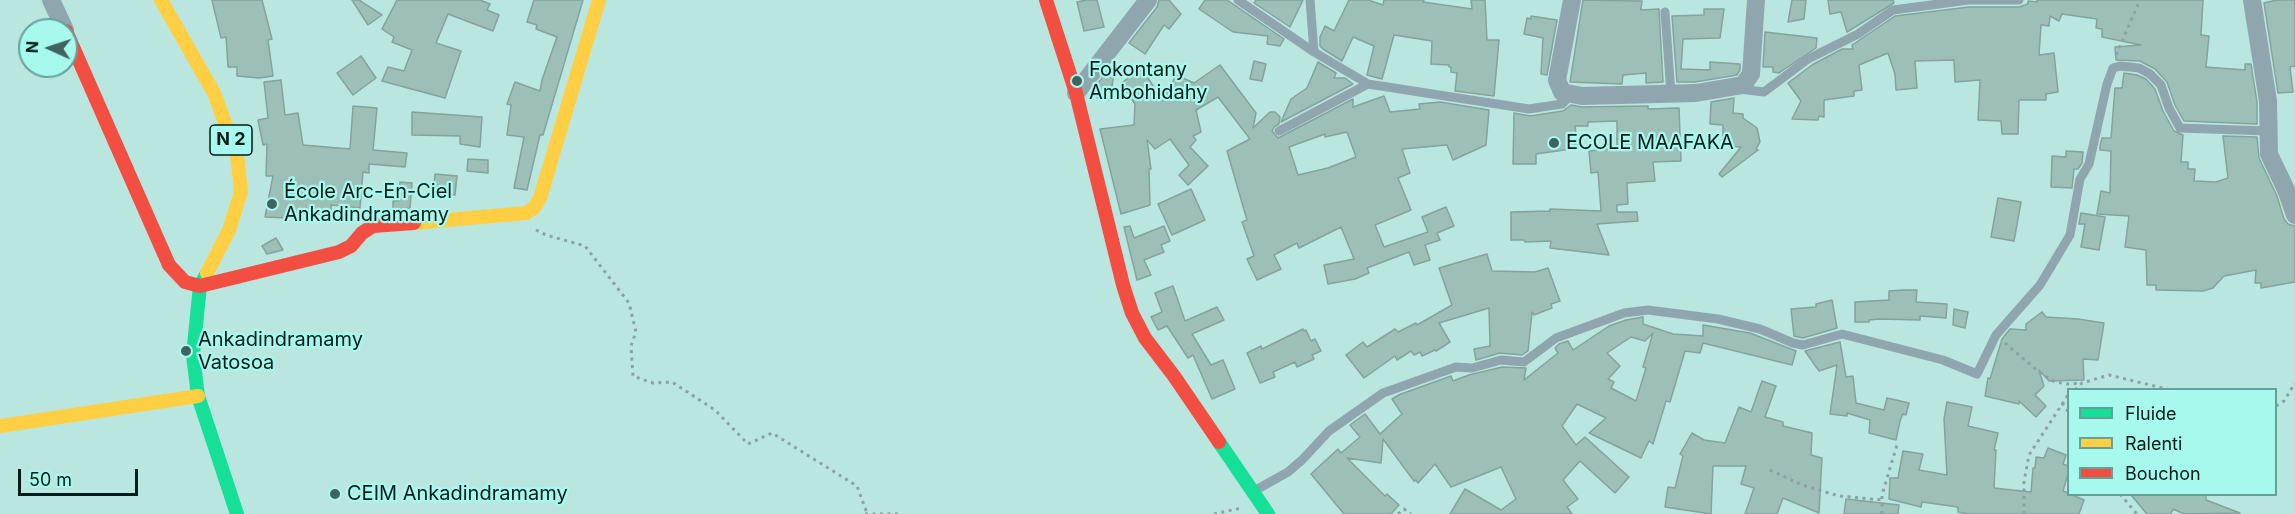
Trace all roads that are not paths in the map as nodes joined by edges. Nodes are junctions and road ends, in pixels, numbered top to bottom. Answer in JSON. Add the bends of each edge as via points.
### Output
{"nodes":[{"id":1,"x":51,"y":0,"type":"edge"},
{"id":2,"x":161,"y":0,"type":"edge"},
{"id":3,"x":599,"y":0,"type":"edge"},
{"id":4,"x":1046,"y":0,"type":"edge"},
{"id":5,"x":1148,"y":0,"type":"edge"},
{"id":6,"x":1238,"y":0,"type":"edge"},
{"id":7,"x":1310,"y":0,"type":"edge"},
{"id":8,"x":1572,"y":0,"type":"edge"},
{"id":9,"x":1756,"y":0,"type":"edge"},
{"id":10,"x":2019,"y":0,"type":"edge"},
{"id":11,"x":2252,"y":0,"type":"edge"},
{"id":12,"x":1665,"y":12,"type":"dead end"},
{"id":13,"x":60,"y":18,"type":"edge"},
{"id":14,"x":1314,"y":52,"type":"junction"},
{"id":15,"x":78,"y":58,"type":"edge"},
{"id":16,"x":1368,"y":84,"type":"junction"},
{"id":17,"x":1730,"y":89,"type":"junction"},
{"id":18,"x":1076,"y":93,"type":"junction"},
{"id":19,"x":1671,"y":94,"type":"junction"},
{"id":20,"x":1571,"y":95,"type":"junction"},
{"id":21,"x":1279,"y":131,"type":"dead end"},
{"id":22,"x":2268,"y":131,"type":"junction"},
{"id":23,"x":2295,"y":215,"type":"edge"},
{"id":24,"x":200,"y":286,"type":"junction"},
{"id":25,"x":198,"y":396,"type":"junction"},
{"id":26,"x":0,"y":426,"type":"edge"},
{"id":27,"x":1260,"y":503,"type":"edge"},
{"id":28,"x":237,"y":514,"type":"edge"}],
"edges":[{"from":1,"to":13,"type":"street"},
{"from":2,"to":24,"type":"street","number":"N 2","via":[[214,93],[237,155],[241,192],[229,230]]},
{"from":3,"to":24,"type":"street","via":[[534,208],[526,213],[373,225],[339,252]]},
{"from":4,"to":18,"type":"street"},
{"from":5,"to":18,"type":"street"},
{"from":6,"to":14,"type":"lane"},
{"from":7,"to":14,"type":"lane"},
{"from":8,"to":20,"type":"street","via":[[1557,80],[1562,92]]},
{"from":9,"to":17,"type":"street","via":[[1752,74],[1743,85]]},
{"from":10,"to":17,"type":"lane","via":[[1969,0],[1893,10],[1858,34],[1808,59],[1764,92]]},
{"from":11,"to":22,"type":"street","via":[[2268,101]]},
{"from":12,"to":19,"type":"lane"},
{"from":14,"to":16,"type":"lane"},
{"from":15,"to":24,"type":"street","via":[[169,265],[185,282]]},
{"from":16,"to":20,"type":"lane","via":[[1529,109],[1562,104]]},
{"from":16,"to":21,"type":"lane"},
{"from":17,"to":19,"type":"street"},
{"from":18,"to":27,"type":"street","via":[[1132,313],[1145,338]]},
{"from":19,"to":20,"type":"street"},
{"from":22,"to":23,"type":"street","via":[[2269,154]]},
{"from":22,"to":27,"type":"lane","via":[[2180,128],[2161,85],[2151,74],[2139,68],[2113,68],[2089,164],[2080,179],[2070,235],[2040,285],[1996,335],[1977,374],[1943,360],[1842,334],[1803,345],[1718,319],[1648,310],[1624,313],[1556,338],[1524,362],[1501,360],[1472,368],[1456,367],[1383,393],[1329,431]]},
{"from":24,"to":25,"type":"street","number":"N 2","via":[[193,355]]},
{"from":25,"to":26,"type":"street"},
{"from":25,"to":28,"type":"street","number":"N 2"}]}
